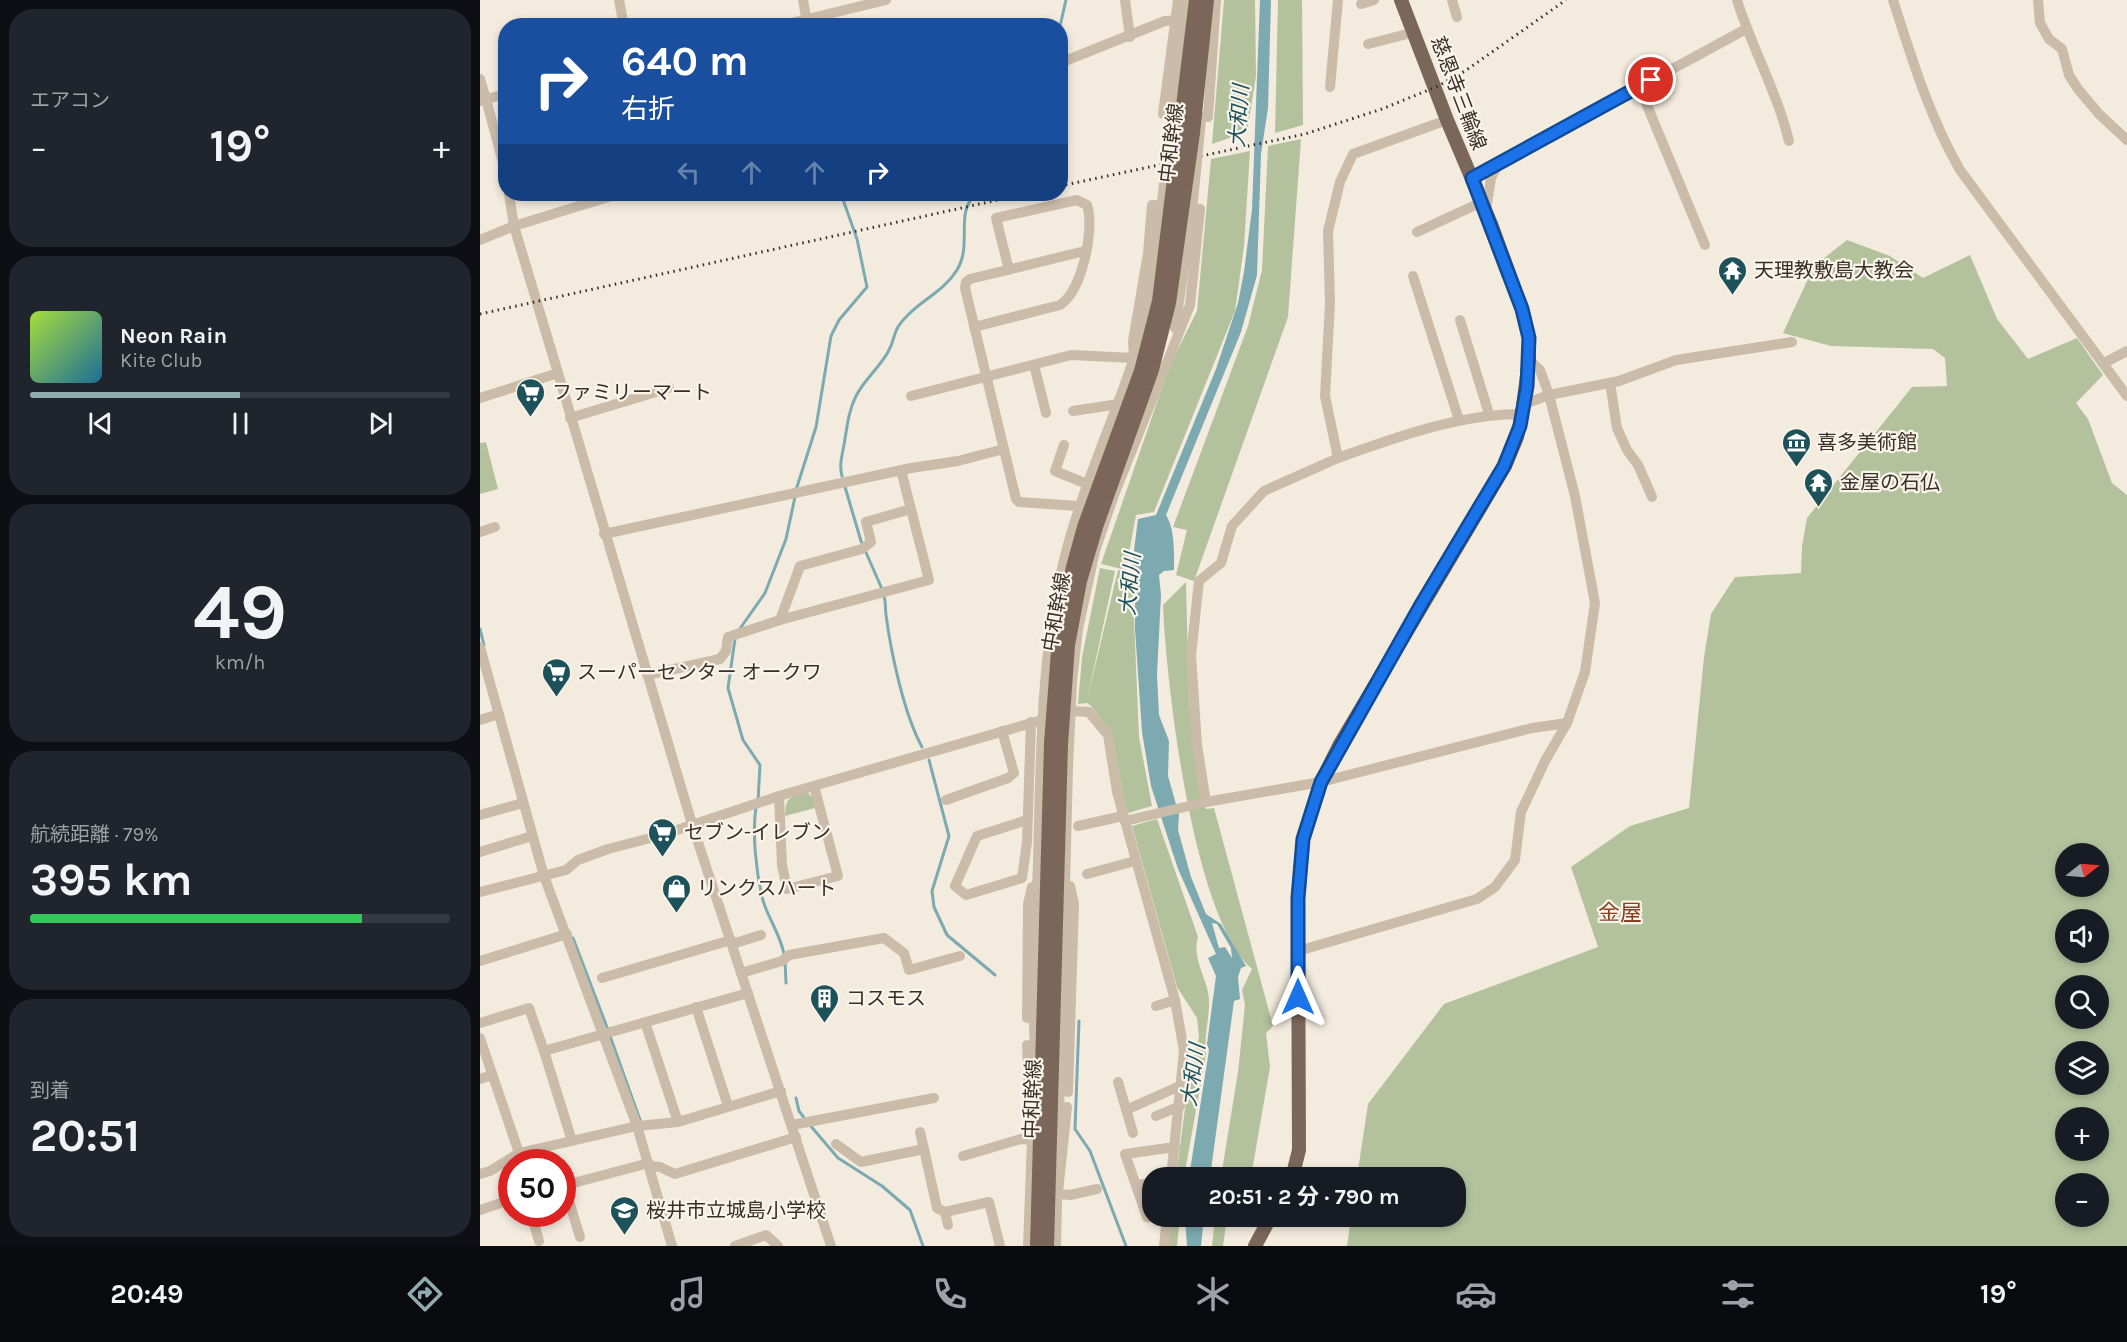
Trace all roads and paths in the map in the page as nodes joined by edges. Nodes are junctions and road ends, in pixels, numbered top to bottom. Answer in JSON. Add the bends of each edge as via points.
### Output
{"nodes":[{"id":1,"x":619,"y":0,"type":"edge"},
{"id":2,"x":803,"y":0,"type":"edge"},
{"id":3,"x":886,"y":0,"type":"edge"},
{"id":4,"x":1125,"y":0,"type":"edge"},
{"id":5,"x":1178,"y":0,"type":"edge"},
{"id":6,"x":1186,"y":0,"type":"edge"},
{"id":7,"x":1196,"y":0,"type":"edge"},
{"id":8,"x":1209,"y":0,"type":"edge"},
{"id":9,"x":1216,"y":0,"type":"edge"},
{"id":10,"x":1338,"y":0,"type":"edge"},
{"id":11,"x":1374,"y":0,"type":"edge"},
{"id":12,"x":1401,"y":0,"type":"edge"},
{"id":13,"x":1452,"y":0,"type":"edge"},
{"id":14,"x":1737,"y":0,"type":"edge"},
{"id":15,"x":1893,"y":0,"type":"edge"},
{"id":16,"x":2037,"y":0,"type":"edge"},
{"id":17,"x":1361,"y":4,"type":"dead end"},
{"id":18,"x":1457,"y":16,"type":"dead end"},
{"id":19,"x":622,"y":18,"type":"edge"},
{"id":20,"x":806,"y":18,"type":"edge"},
{"id":21,"x":821,"y":18,"type":"edge"},
{"id":22,"x":1176,"y":19,"type":"junction"},
{"id":23,"x":1216,"y":22,"type":"junction"},
{"id":24,"x":1746,"y":28,"type":"junction"},
{"id":25,"x":1415,"y":32,"type":"junction"},
{"id":26,"x":1130,"y":36,"type":"junction"},
{"id":27,"x":1368,"y":44,"type":"dead end"},
{"id":28,"x":1068,"y":60,"type":"edge"},
{"id":29,"x":480,"y":79,"type":"edge"},
{"id":30,"x":1639,"y":86,"type":"junction"},
{"id":31,"x":1330,"y":87,"type":"dead end"},
{"id":32,"x":498,"y":96,"type":"edge"},
{"id":33,"x":483,"y":100,"type":"edge"},
{"id":34,"x":1447,"y":120,"type":"junction"},
{"id":35,"x":2127,"y":140,"type":"edge"},
{"id":36,"x":1789,"y":141,"type":"dead end"},
{"id":37,"x":498,"y":148,"type":"edge"},
{"id":38,"x":1498,"y":165,"type":"junction"},
{"id":39,"x":1472,"y":178,"type":"junction"},
{"id":40,"x":509,"y":201,"type":"edge"},
{"id":41,"x":585,"y":201,"type":"edge"},
{"id":42,"x":1484,"y":207,"type":"junction"},
{"id":43,"x":514,"y":226,"type":"junction"},
{"id":44,"x":1417,"y":232,"type":"dead end"},
{"id":45,"x":480,"y":240,"type":"edge"},
{"id":46,"x":1705,"y":245,"type":"dead end"},
{"id":47,"x":1085,"y":251,"type":"junction"},
{"id":48,"x":1009,"y":270,"type":"junction"},
{"id":49,"x":1413,"y":276,"type":"dead end"},
{"id":50,"x":1460,"y":320,"type":"dead end"},
{"id":51,"x":974,"y":327,"type":"junction"},
{"id":52,"x":1792,"y":342,"type":"dead end"},
{"id":53,"x":2127,"y":351,"type":"edge"},
{"id":54,"x":1168,"y":355,"type":"junction"},
{"id":55,"x":1134,"y":358,"type":"junction"},
{"id":56,"x":1530,"y":360,"type":"junction"},
{"id":57,"x":2104,"y":363,"type":"junction"},
{"id":58,"x":1034,"y":364,"type":"junction"},
{"id":59,"x":558,"y":373,"type":"junction"},
{"id":60,"x":986,"y":376,"type":"junction"},
{"id":61,"x":1610,"y":383,"type":"junction"},
{"id":62,"x":669,"y":388,"type":"dead end"},
{"id":63,"x":1549,"y":395,"type":"junction"},
{"id":64,"x":911,"y":396,"type":"dead end"},
{"id":65,"x":2127,"y":396,"type":"edge"},
{"id":66,"x":480,"y":398,"type":"edge"},
{"id":67,"x":1119,"y":404,"type":"junction"},
{"id":68,"x":1523,"y":409,"type":"junction"},
{"id":69,"x":1073,"y":411,"type":"dead end"},
{"id":70,"x":1046,"y":413,"type":"dead end"},
{"id":71,"x":1489,"y":414,"type":"junction"},
{"id":72,"x":570,"y":418,"type":"junction"},
{"id":73,"x":1459,"y":420,"type":"junction"},
{"id":74,"x":1064,"y":445,"type":"dead end"},
{"id":75,"x":1004,"y":448,"type":"junction"},
{"id":76,"x":1338,"y":458,"type":"junction"},
{"id":77,"x":901,"y":470,"type":"junction"},
{"id":78,"x":1087,"y":484,"type":"junction"},
{"id":79,"x":1652,"y":497,"type":"dead end"},
{"id":80,"x":1078,"y":506,"type":"junction"},
{"id":81,"x":911,"y":509,"type":"junction"},
{"id":82,"x":495,"y":527,"type":"dead end"},
{"id":83,"x":480,"y":532,"type":"edge"},
{"id":84,"x":604,"y":534,"type":"junction"},
{"id":85,"x":780,"y":620,"type":"junction"},
{"id":86,"x":480,"y":647,"type":"edge"},
{"id":87,"x":647,"y":675,"type":"junction"},
{"id":88,"x":1071,"y":711,"type":"junction"},
{"id":89,"x":499,"y":714,"type":"junction"},
{"id":90,"x":480,"y":720,"type":"edge"},
{"id":91,"x":1036,"y":721,"type":"junction"},
{"id":92,"x":1567,"y":723,"type":"junction"},
{"id":93,"x":1002,"y":731,"type":"junction"},
{"id":94,"x":1056,"y":743,"type":"junction"},
{"id":95,"x":1321,"y":782,"type":"junction"},
{"id":96,"x":814,"y":786,"type":"junction"},
{"id":97,"x":779,"y":796,"type":"junction"},
{"id":98,"x":946,"y":800,"type":"dead end"},
{"id":99,"x":1206,"y":802,"type":"junction"},
{"id":100,"x":523,"y":803,"type":"junction"},
{"id":101,"x":480,"y":815,"type":"edge"},
{"id":102,"x":1124,"y":818,"type":"junction"},
{"id":103,"x":1028,"y":820,"type":"junction"},
{"id":104,"x":692,"y":824,"type":"junction"},
{"id":105,"x":1078,"y":826,"type":"dead end"},
{"id":106,"x":532,"y":836,"type":"junction"},
{"id":107,"x":480,"y":852,"type":"edge"},
{"id":108,"x":1135,"y":861,"type":"junction"},
{"id":109,"x":1038,"y":862,"type":"junction"},
{"id":110,"x":1087,"y":874,"type":"dead end"},
{"id":111,"x":544,"y":876,"type":"junction"},
{"id":112,"x":480,"y":892,"type":"edge"},
{"id":113,"x":567,"y":934,"type":"junction"},
{"id":114,"x":761,"y":935,"type":"dead end"},
{"id":115,"x":732,"y":942,"type":"junction"},
{"id":116,"x":1298,"y":951,"type":"junction"},
{"id":117,"x":960,"y":956,"type":"dead end"},
{"id":118,"x":480,"y":961,"type":"edge"},
{"id":119,"x":741,"y":973,"type":"junction"},
{"id":120,"x":602,"y":978,"type":"dead end"},
{"id":121,"x":748,"y":993,"type":"junction"},
{"id":122,"x":1175,"y":1000,"type":"junction"},
{"id":123,"x":1156,"y":1006,"type":"dead end"},
{"id":124,"x":696,"y":1007,"type":"junction"},
{"id":125,"x":645,"y":1022,"type":"junction"},
{"id":126,"x":480,"y":1023,"type":"edge"},
{"id":127,"x":607,"y":1032,"type":"junction"},
{"id":128,"x":480,"y":1038,"type":"edge"},
{"id":129,"x":544,"y":1051,"type":"junction"},
{"id":130,"x":492,"y":1075,"type":"junction"},
{"id":131,"x":480,"y":1079,"type":"edge"},
{"id":132,"x":1118,"y":1082,"type":"dead end"},
{"id":133,"x":1182,"y":1085,"type":"junction"},
{"id":134,"x":781,"y":1091,"type":"junction"},
{"id":135,"x":934,"y":1098,"type":"dead end"},
{"id":136,"x":728,"y":1106,"type":"junction"},
{"id":137,"x":1180,"y":1107,"type":"junction"},
{"id":138,"x":1040,"y":1110,"type":"junction"},
{"id":139,"x":1126,"y":1110,"type":"junction"},
{"id":140,"x":1156,"y":1116,"type":"dead end"},
{"id":141,"x":678,"y":1122,"type":"junction"},
{"id":142,"x":642,"y":1125,"type":"junction"},
{"id":143,"x":792,"y":1125,"type":"junction"},
{"id":144,"x":920,"y":1132,"type":"dead end"},
{"id":145,"x":1133,"y":1133,"type":"dead end"},
{"id":146,"x":796,"y":1137,"type":"junction"},
{"id":147,"x":1032,"y":1140,"type":"junction"},
{"id":148,"x":572,"y":1141,"type":"junction"},
{"id":149,"x":836,"y":1144,"type":"dead end"},
{"id":150,"x":1175,"y":1147,"type":"junction"},
{"id":151,"x":518,"y":1149,"type":"edge"},
{"id":152,"x":537,"y":1149,"type":"edge"},
{"id":153,"x":924,"y":1149,"type":"junction"},
{"id":154,"x":963,"y":1156,"type":"dead end"},
{"id":155,"x":652,"y":1165,"type":"junction"},
{"id":156,"x":498,"y":1166,"type":"edge"},
{"id":157,"x":1173,"y":1167,"type":"edge"},
{"id":158,"x":1295,"y":1167,"type":"edge"},
{"id":159,"x":480,"y":1174,"type":"edge"},
{"id":160,"x":576,"y":1183,"type":"edge"},
{"id":161,"x":1142,"y":1184,"type":"edge"},
{"id":162,"x":1136,"y":1185,"type":"junction"},
{"id":163,"x":1097,"y":1189,"type":"dead end"},
{"id":164,"x":1053,"y":1194,"type":"junction"},
{"id":165,"x":1142,"y":1202,"type":"edge"},
{"id":166,"x":498,"y":1204,"type":"edge"},
{"id":167,"x":480,"y":1210,"type":"edge"},
{"id":168,"x":945,"y":1212,"type":"junction"},
{"id":169,"x":576,"y":1225,"type":"edge"},
{"id":170,"x":948,"y":1225,"type":"dead end"},
{"id":171,"x":535,"y":1227,"type":"edge"},
{"id":172,"x":1166,"y":1227,"type":"edge"},
{"id":173,"x":1265,"y":1227,"type":"edge"},
{"id":174,"x":580,"y":1237,"type":"dead end"},
{"id":175,"x":540,"y":1241,"type":"dead end"},
{"id":176,"x":672,"y":1246,"type":"edge"},
{"id":177,"x":735,"y":1246,"type":"edge"},
{"id":178,"x":778,"y":1246,"type":"edge"},
{"id":179,"x":831,"y":1246,"type":"edge"},
{"id":180,"x":1000,"y":1246,"type":"edge"},
{"id":181,"x":1028,"y":1246,"type":"edge"},
{"id":182,"x":1037,"y":1246,"type":"edge"},
{"id":183,"x":1047,"y":1246,"type":"edge"},
{"id":184,"x":1056,"y":1246,"type":"edge"},
{"id":185,"x":1164,"y":1246,"type":"edge"},
{"id":186,"x":1255,"y":1246,"type":"edge"}],
"edges":[{"from":1,"to":19,"type":"street"},
{"from":2,"to":20,"type":"street"},
{"from":3,"to":21,"type":"street"},
{"from":4,"to":26,"type":"street"},
{"from":5,"to":22,"type":"street"},
{"from":6,"to":55,"type":"street","bridge":true,"via":[[1160,218],[1144,323]]},
{"from":7,"to":94,"type":"main road","name":"中和幹線","bridge":true,"via":[[1159,301],[1141,370],[1073,567],[1060,626]]},
{"from":8,"to":54,"type":"street","bridge":true,"via":[[1191,221]]},
{"from":8,"to":94,"type":"main road","name":"中和幹線","bridge":true,"via":[[1169,303],[1152,370],[1080,581]]},
{"from":9,"to":23,"type":"street"},
{"from":10,"to":31,"type":"street"},
{"from":11,"to":17,"type":"street"},
{"from":12,"to":25,"type":"main road","name":"慈恩寺三輪線"},
{"from":13,"to":18,"type":"street"},
{"from":14,"to":24,"type":"street"},
{"from":15,"to":57,"type":"street","via":[[1923,94],[1960,170]]},
{"from":16,"to":35,"type":"street","via":[[2040,23],[2049,39],[2062,50],[2069,75],[2099,114]]},
{"from":22,"to":23,"type":"street"},
{"from":22,"to":23,"type":"street","via":[[1163,114],[1208,117]]},
{"from":22,"to":26,"type":"street"},
{"from":24,"to":30,"type":"street"},
{"from":24,"to":36,"type":"street"},
{"from":25,"to":27,"type":"street"},
{"from":25,"to":34,"type":"main road","name":"慈恩寺三輪線"},
{"from":26,"to":28,"type":"street"},
{"from":29,"to":33,"type":"street"},
{"from":30,"to":38,"type":"street"},
{"from":30,"to":46,"type":"street"},
{"from":32,"to":33,"type":"street"},
{"from":33,"to":37,"type":"street"},
{"from":34,"to":39,"type":"main road","name":"慈恩寺三輪線"},
{"from":34,"to":76,"type":"street","via":[[1353,154],[1340,182],[1328,231],[1330,303],[1325,396]]},
{"from":38,"to":39,"type":"street"},
{"from":38,"to":42,"type":"street"},
{"from":39,"to":42,"type":"main road","name":"慈恩寺三輪線"},
{"from":40,"to":43,"type":"street"},
{"from":41,"to":43,"type":"street"},
{"from":42,"to":44,"type":"street"},
{"from":42,"to":56,"type":"main road","name":"慈恩寺三輪線","via":[[1522,309]]},
{"from":43,"to":45,"type":"street"},
{"from":43,"to":59,"type":"street"},
{"from":47,"to":48,"type":"street"},
{"from":47,"to":48,"type":"street","via":[[1090,213],[1087,205],[1077,200],[996,218]]},
{"from":47,"to":51,"type":"street","via":[[1076,285],[1060,305]]},
{"from":48,"to":51,"type":"street","via":[[966,282]]},
{"from":49,"to":73,"type":"street"},
{"from":50,"to":71,"type":"street"},
{"from":51,"to":60,"type":"street"},
{"from":52,"to":61,"type":"street","via":[[1676,360]]},
{"from":53,"to":57,"type":"street"},
{"from":54,"to":55,"type":"street","via":[[1190,305],[1200,209],[1152,205]]},
{"from":54,"to":88,"type":"street","via":[[1095,551],[1078,629]]},
{"from":55,"to":58,"type":"street","via":[[1071,355]]},
{"from":55,"to":67,"type":"street"},
{"from":56,"to":63,"type":"street","via":[[1540,370]]},
{"from":56,"to":68,"type":"main road","name":"慈恩寺三輪線"},
{"from":57,"to":65,"type":"street"},
{"from":58,"to":60,"type":"street"},
{"from":58,"to":70,"type":"street"},
{"from":59,"to":66,"type":"street"},
{"from":59,"to":72,"type":"street"},
{"from":60,"to":64,"type":"street"},
{"from":60,"to":75,"type":"street"},
{"from":61,"to":63,"type":"street"},
{"from":61,"to":79,"type":"street","via":[[1617,428]]},
{"from":62,"to":72,"type":"street"},
{"from":63,"to":68,"type":"street"},
{"from":63,"to":92,"type":"street","via":[[1575,496],[1595,603],[1585,672]]},
{"from":67,"to":69,"type":"street"},
{"from":67,"to":78,"type":"street"},
{"from":68,"to":71,"type":"street"},
{"from":68,"to":95,"type":"main road","name":"慈恩寺三輪線","via":[[1517,438],[1504,466]]},
{"from":71,"to":73,"type":"street"},
{"from":72,"to":84,"type":"street"},
{"from":73,"to":76,"type":"street"},
{"from":74,"to":78,"type":"street","via":[[1055,471]]},
{"from":75,"to":77,"type":"street","via":[[958,461]]},
{"from":75,"to":80,"type":"street","via":[[1019,502]]},
{"from":76,"to":99,"type":"street","via":[[1264,491],[1232,526],[1221,563],[1199,581],[1191,655],[1197,745]]},
{"from":77,"to":81,"type":"street"},
{"from":77,"to":84,"type":"street"},
{"from":78,"to":80,"type":"street"},
{"from":80,"to":91,"type":"street","via":[[1050,624]]},
{"from":81,"to":85,"type":"street","via":[[866,522],[871,542],[865,548],[800,566]]},
{"from":81,"to":85,"type":"street","via":[[929,580]]},
{"from":82,"to":83,"type":"street"},
{"from":84,"to":87,"type":"street"},
{"from":85,"to":87,"type":"street","via":[[728,637],[720,659]]},
{"from":86,"to":89,"type":"street"},
{"from":87,"to":104,"type":"street"},
{"from":88,"to":102,"type":"street","via":[[1089,712],[1108,735]]},
{"from":88,"to":164,"type":"street","via":[[1059,1117]]},
{"from":89,"to":90,"type":"street"},
{"from":89,"to":100,"type":"street"},
{"from":91,"to":93,"type":"street"},
{"from":91,"to":103,"type":"street"},
{"from":91,"to":109,"type":"street"},
{"from":92,"to":95,"type":"street","via":[[1532,728]]},
{"from":92,"to":116,"type":"street","via":[[1521,812],[1515,860],[1495,887],[1477,898]]},
{"from":93,"to":96,"type":"street"},
{"from":93,"to":98,"type":"street","via":[[1014,773]]},
{"from":94,"to":138,"type":"main road","name":"中和幹線"},
{"from":94,"to":164,"type":"main road","name":"中和幹線"},
{"from":95,"to":99,"type":"street"},
{"from":95,"to":116,"type":"main road","name":"慈恩寺三輪線","via":[[1303,839]]},
{"from":96,"to":97,"type":"street"},
{"from":96,"to":97,"type":"street","via":[[838,876],[787,889]]},
{"from":97,"to":104,"type":"street"},
{"from":99,"to":102,"type":"street"},
{"from":100,"to":101,"type":"street"},
{"from":100,"to":106,"type":"street"},
{"from":102,"to":105,"type":"street"},
{"from":102,"to":108,"type":"street"},
{"from":103,"to":103,"type":"street","via":[[1022,878],[966,895],[955,886],[977,836]]},
{"from":104,"to":111,"type":"street","via":[[608,849],[578,860],[567,870]]},
{"from":104,"to":115,"type":"street"},
{"from":106,"to":107,"type":"street"},
{"from":106,"to":111,"type":"street"},
{"from":108,"to":110,"type":"street"},
{"from":108,"to":122,"type":"street"},
{"from":109,"to":138,"type":"street","via":[[1033,1017]]},
{"from":109,"to":147,"type":"street","via":[[1028,916],[1026,998]]},
{"from":111,"to":112,"type":"street"},
{"from":111,"to":113,"type":"street"},
{"from":113,"to":118,"type":"street"},
{"from":113,"to":127,"type":"street"},
{"from":114,"to":115,"type":"street"},
{"from":115,"to":119,"type":"street"},
{"from":115,"to":120,"type":"street"},
{"from":116,"to":158,"type":"main road","name":"慈恩寺三輪線","via":[[1299,1150]]},
{"from":117,"to":119,"type":"street","via":[[909,970],[904,953],[884,938],[786,958]]},
{"from":119,"to":121,"type":"street"},
{"from":121,"to":124,"type":"street"},
{"from":121,"to":134,"type":"street"},
{"from":122,"to":123,"type":"street"},
{"from":122,"to":133,"type":"street","via":[[1184,1051]]},
{"from":124,"to":125,"type":"street"},
{"from":124,"to":136,"type":"street"},
{"from":125,"to":127,"type":"street"},
{"from":125,"to":141,"type":"street"},
{"from":126,"to":129,"type":"street","via":[[529,1008]]},
{"from":127,"to":129,"type":"street"},
{"from":127,"to":142,"type":"street"},
{"from":128,"to":130,"type":"street"},
{"from":129,"to":148,"type":"street"},
{"from":130,"to":131,"type":"street"},
{"from":130,"to":151,"type":"street"},
{"from":132,"to":139,"type":"street"},
{"from":133,"to":137,"type":"street"},
{"from":133,"to":139,"type":"street"},
{"from":134,"to":136,"type":"street"},
{"from":134,"to":143,"type":"street"},
{"from":135,"to":143,"type":"street"},
{"from":136,"to":141,"type":"street"},
{"from":137,"to":140,"type":"street"},
{"from":137,"to":150,"type":"street"},
{"from":138,"to":182,"type":"main road","name":"中和幹線"},
{"from":139,"to":145,"type":"street"},
{"from":141,"to":142,"type":"street"},
{"from":142,"to":148,"type":"street"},
{"from":142,"to":155,"type":"street"},
{"from":143,"to":146,"type":"street"},
{"from":144,"to":153,"type":"street"},
{"from":146,"to":155,"type":"street","via":[[675,1174]]},
{"from":146,"to":179,"type":"street"},
{"from":147,"to":154,"type":"street","via":[[1022,1139]]},
{"from":147,"to":181,"type":"street"},
{"from":148,"to":152,"type":"street"},
{"from":149,"to":153,"type":"street","via":[[861,1162]]},
{"from":150,"to":157,"type":"street"},
{"from":150,"to":162,"type":"street","via":[[1125,1154]]},
{"from":153,"to":168,"type":"street","via":[[938,1208]]},
{"from":155,"to":160,"type":"street"},
{"from":155,"to":176,"type":"street"},
{"from":156,"to":159,"type":"street"},
{"from":161,"to":162,"type":"street"},
{"from":162,"to":165,"type":"street"},
{"from":163,"to":164,"type":"street"},
{"from":164,"to":183,"type":"main road","name":"中和幹線"},
{"from":164,"to":184,"type":"street"},
{"from":166,"to":167,"type":"street"},
{"from":168,"to":170,"type":"street"},
{"from":168,"to":180,"type":"street","via":[[989,1202]]},
{"from":169,"to":174,"type":"street"},
{"from":171,"to":175,"type":"street"},
{"from":172,"to":185,"type":"street"},
{"from":173,"to":186,"type":"main road"},
{"from":177,"to":178,"type":"street","via":[[766,1235]]}]}
